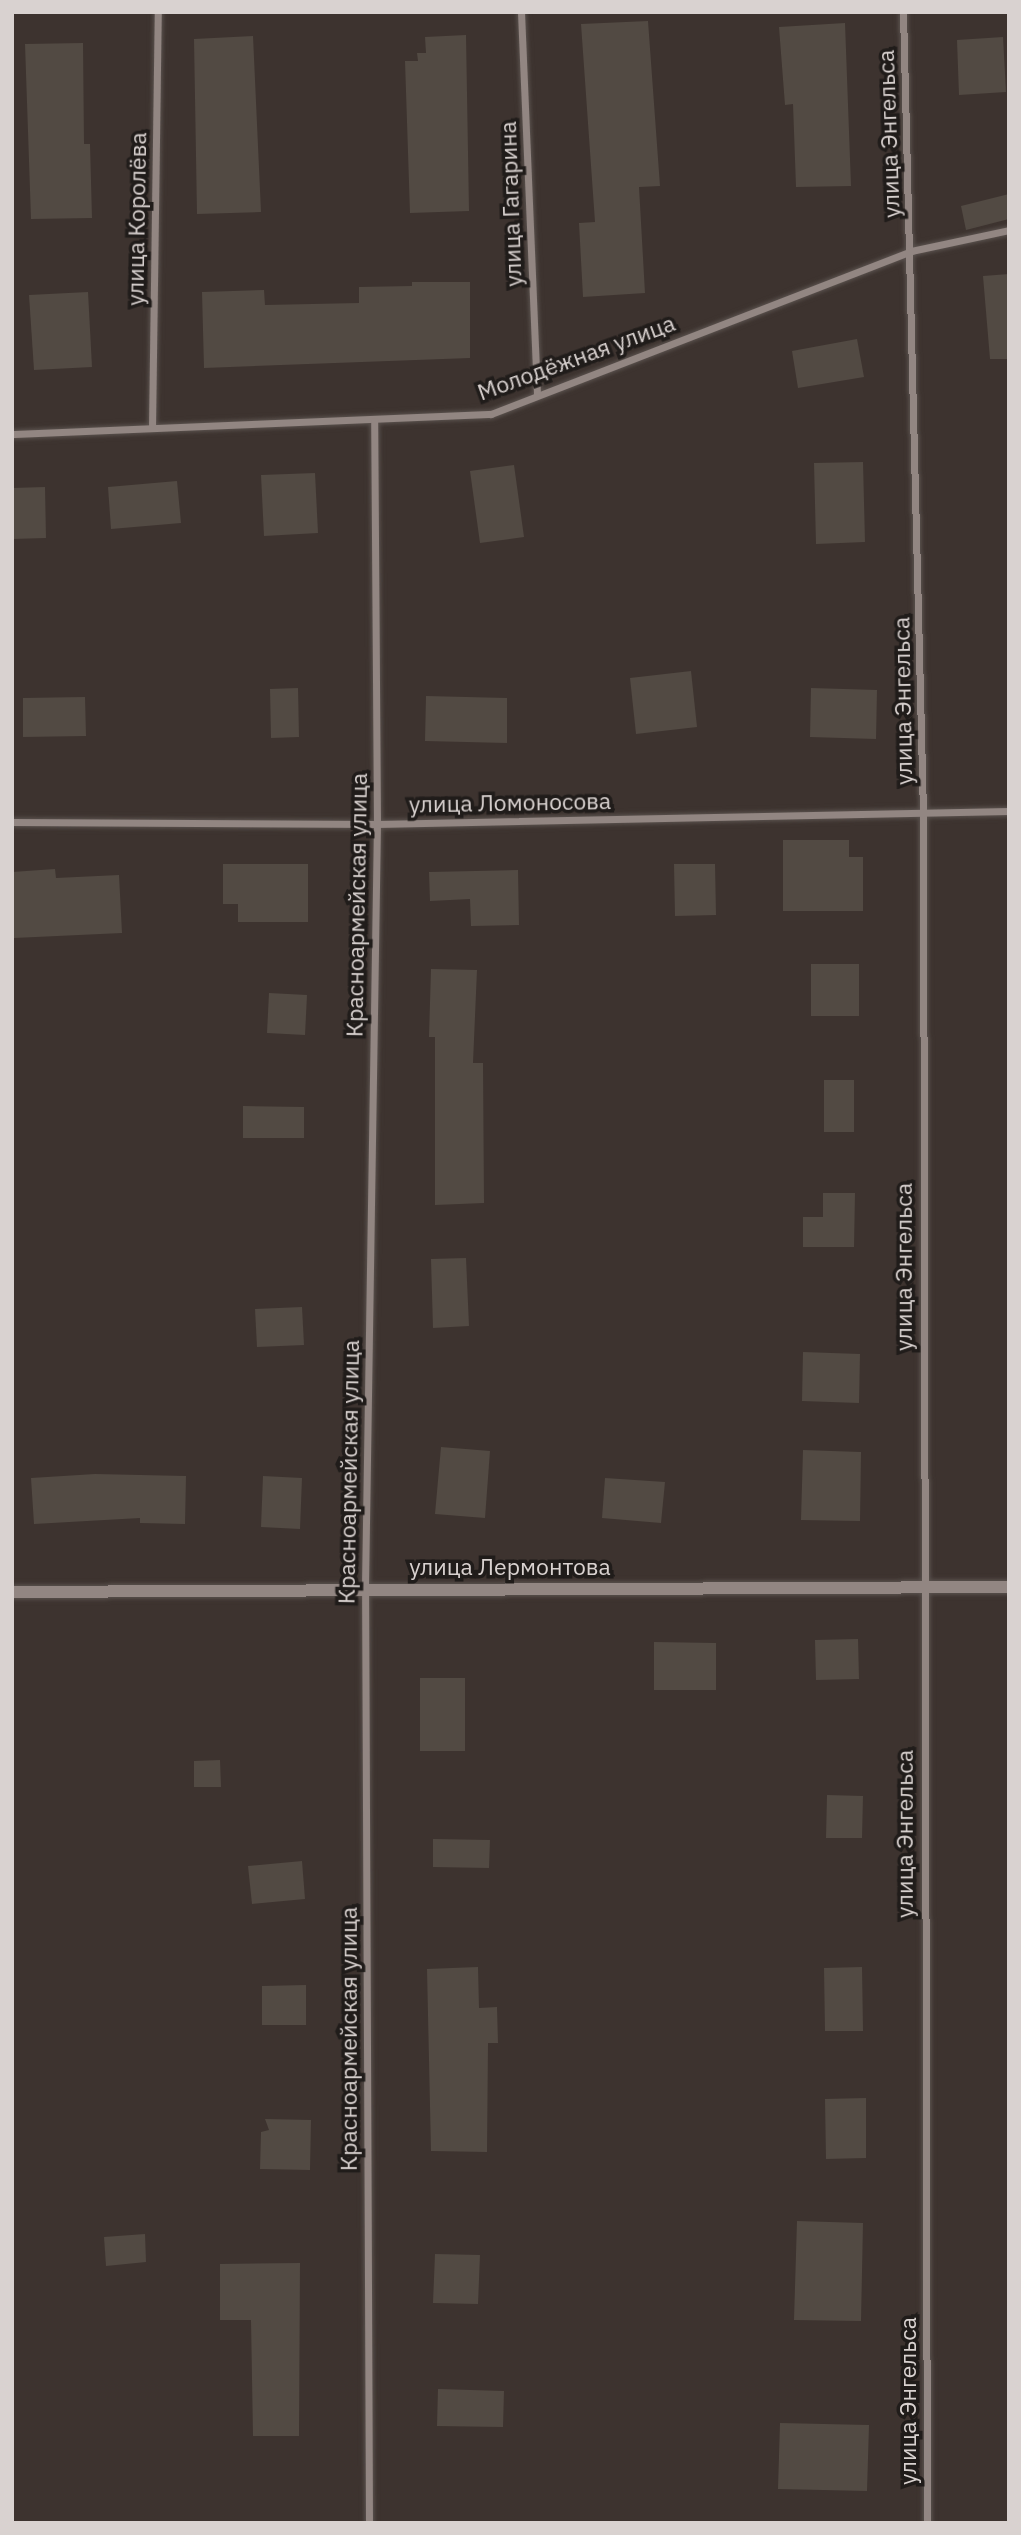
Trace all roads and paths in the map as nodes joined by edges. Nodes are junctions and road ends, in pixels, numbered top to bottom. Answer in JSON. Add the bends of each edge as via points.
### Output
{"nodes":[{"id":1,"x":158,"y":12,"type":"edge"},
{"id":2,"x":521,"y":12,"type":"edge"},
{"id":3,"x":903,"y":12,"type":"edge"},
{"id":4,"x":1009,"y":230,"type":"edge"},
{"id":5,"x":911,"y":251,"type":"junction"},
{"id":6,"x":537,"y":394,"type":"junction"},
{"id":7,"x":374,"y":421,"type":"junction"},
{"id":8,"x":152,"y":427,"type":"junction"},
{"id":9,"x":12,"y":434,"type":"edge"},
{"id":10,"x":923,"y":811,"type":"junction"},
{"id":11,"x":1009,"y":811,"type":"edge"},
{"id":12,"x":12,"y":822,"type":"edge"},
{"id":13,"x":377,"y":824,"type":"junction"},
{"id":14,"x":365,"y":1587,"type":"junction"},
{"id":15,"x":922,"y":1587,"type":"junction"},
{"id":16,"x":1009,"y":1587,"type":"edge"},
{"id":17,"x":12,"y":1592,"type":"edge"},
{"id":18,"x":369,"y":2523,"type":"edge"},
{"id":19,"x":927,"y":2523,"type":"edge"}],
"edges":[{"from":1,"to":8,"type":"street","name":"улица Королёва"},
{"from":2,"to":6,"type":"street","name":"улица Гагарина"},
{"from":3,"to":5,"type":"street","name":"улица Энгельса"},
{"from":4,"to":5,"type":"street","name":"Молодёжная улица"},
{"from":5,"to":6,"type":"street","name":"Молодёжная улица"},
{"from":5,"to":10,"type":"street","name":"улица Энгельса"},
{"from":6,"to":7,"type":"street","name":"Молодёжная улица","via":[[491,414]]},
{"from":7,"to":8,"type":"street","name":"Молодёжная улица"},
{"from":7,"to":13,"type":"street","name":"Красноармейская улица"},
{"from":8,"to":9,"type":"street","name":"Молодёжная улица"},
{"from":10,"to":11,"type":"street","name":"улица Ломоносова"},
{"from":10,"to":13,"type":"street","name":"улица Ломоносова"},
{"from":10,"to":15,"type":"street","name":"улица Энгельса"},
{"from":12,"to":13,"type":"street","name":"улица Ломоносова"},
{"from":13,"to":14,"type":"street","name":"Красноармейская улица"},
{"from":14,"to":15,"type":"street","name":"улица Лермонтова"},
{"from":14,"to":17,"type":"street","name":"улица Лермонтова"},
{"from":14,"to":18,"type":"street","name":"Красноармейская улица"},
{"from":15,"to":16,"type":"street","name":"улица Лермонтова"},
{"from":15,"to":19,"type":"street","name":"улица Энгельса"}]}
